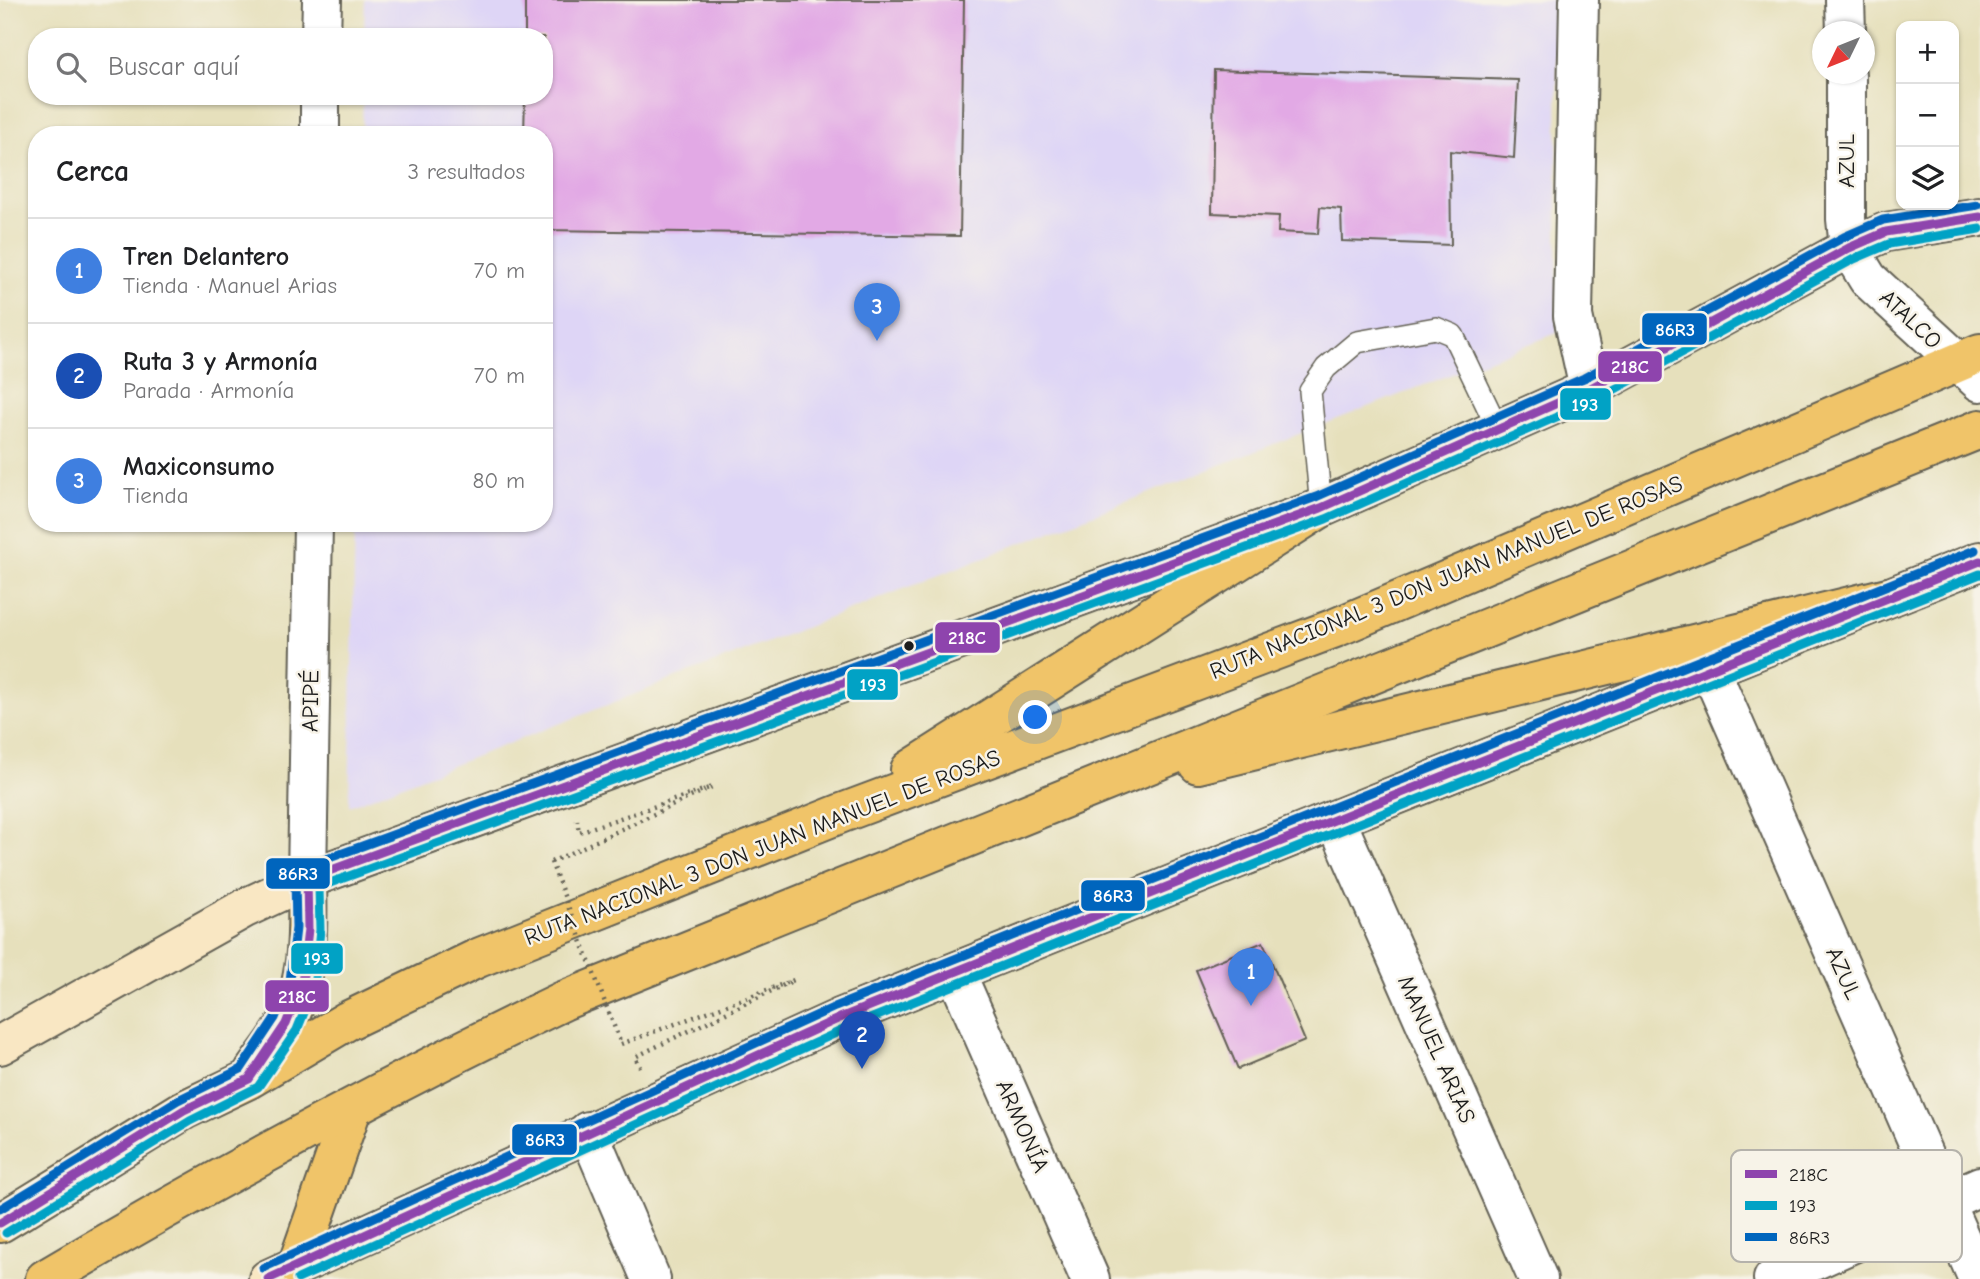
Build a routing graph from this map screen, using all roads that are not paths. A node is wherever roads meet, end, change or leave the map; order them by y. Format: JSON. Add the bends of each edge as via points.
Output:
{"nodes":[{"id":1,"x":322,"y":0,"type":"edge"},
{"id":2,"x":1579,"y":0,"type":"edge"},
{"id":3,"x":1846,"y":0,"type":"edge"},
{"id":4,"x":1846,"y":21,"type":"edge"},
{"id":5,"x":321,"y":28,"type":"edge"},
{"id":6,"x":1846,"y":84,"type":"edge"},
{"id":7,"x":320,"y":105,"type":"edge"},
{"id":8,"x":320,"y":126,"type":"edge"},
{"id":9,"x":1980,"y":217,"type":"edge"},
{"id":10,"x":1849,"y":248,"type":"junction"},
{"id":11,"x":1972,"y":366,"type":"edge"},
{"id":12,"x":1589,"y":389,"type":"junction"},
{"id":13,"x":1980,"y":429,"type":"edge"},
{"id":14,"x":1499,"y":431,"type":"junction"},
{"id":15,"x":1321,"y":508,"type":"junction"},
{"id":16,"x":313,"y":532,"type":"edge"},
{"id":17,"x":1980,"y":561,"type":"edge"},
{"id":18,"x":1888,"y":597,"type":"junction"},
{"id":19,"x":1709,"y":667,"type":"junction"},
{"id":20,"x":1067,"y":795,"type":"junction"},
{"id":21,"x":842,"y":813,"type":"junction"},
{"id":22,"x":1336,"y":820,"type":"junction"},
{"id":23,"x":307,"y":879,"type":"junction"},
{"id":24,"x":956,"y":974,"type":"junction"},
{"id":25,"x":0,"y":1045,"type":"edge"},
{"id":26,"x":249,"y":1079,"type":"junction"},
{"id":27,"x":352,"y":1109,"type":"junction"},
{"id":28,"x":588,"y":1131,"type":"junction"},
{"id":29,"x":1921,"y":1150,"type":"edge"},
{"id":30,"x":1980,"y":1186,"type":"edge"},
{"id":31,"x":1962,"y":1194,"type":"edge"},
{"id":32,"x":0,"y":1223,"type":"edge"},
{"id":33,"x":1962,"y":1243,"type":"edge"},
{"id":34,"x":1811,"y":1262,"type":"edge"},
{"id":35,"x":287,"y":1275,"type":"edge"},
{"id":36,"x":45,"y":1279,"type":"edge"},
{"id":37,"x":651,"y":1279,"type":"edge"},
{"id":38,"x":1090,"y":1279,"type":"edge"},
{"id":39,"x":1538,"y":1279,"type":"edge"},
{"id":40,"x":1773,"y":1279,"type":"edge"},
{"id":41,"x":1978,"y":1279,"type":"edge"}],
"edges":[{"from":1,"to":5,"type":"street"},
{"from":2,"to":12,"type":"street","via":[[1573,316]]},
{"from":3,"to":4,"type":"street"},
{"from":6,"to":10,"type":"street","name":"AZUL"},
{"from":7,"to":8,"type":"street"},
{"from":9,"to":10,"type":"street","via":[[1886,232]]},
{"from":10,"to":11,"type":"street","name":"ATALCO","via":[[1868,279]]},
{"from":10,"to":12,"type":"street"},
{"from":11,"to":21,"type":"highway","name":"RUTA NACIONAL 3 DON JUAN MANUEL DE ROSAS","via":[[1335,628]]},
{"from":12,"to":14,"type":"street"},
{"from":13,"to":20,"type":"highway"},
{"from":14,"to":15,"type":"street"},
{"from":14,"to":15,"type":"lane","via":[[1453,335],[1436,328],[1357,342],[1326,368],[1310,391]]},
{"from":15,"to":21,"type":"highway"},
{"from":15,"to":23,"type":"street"},
{"from":16,"to":23,"type":"street","name":"APIPÉ"},
{"from":17,"to":18,"type":"street"},
{"from":18,"to":19,"type":"street"},
{"from":18,"to":20,"type":"highway"},
{"from":19,"to":22,"type":"street"},
{"from":19,"to":29,"type":"street","name":"AZUL"},
{"from":20,"to":27,"type":"highway","via":[[563,1001],[453,1053]]},
{"from":21,"to":26,"type":"highway","name":"RUTA NACIONAL 3 DON JUAN MANUEL DE ROSAS","via":[[478,958],[347,1021]]},
{"from":22,"to":24,"type":"street"},
{"from":22,"to":39,"type":"street","name":"MANUEL ARIAS"},
{"from":23,"to":25,"type":"street","via":[[245,908]]},
{"from":23,"to":26,"type":"highway","via":[[302,984],[286,1024]]},
{"from":24,"to":28,"type":"street","via":[[840,1018]]},
{"from":24,"to":38,"type":"street","name":"ARMONÍA"},
{"from":26,"to":32,"type":"highway","name":"RUTA NACIONAL 3 DON JUAN MANUEL DE ROSAS","via":[[184,1110]]},
{"from":27,"to":35,"type":"highway"},
{"from":27,"to":36,"type":"highway","via":[[203,1186]]},
{"from":28,"to":35,"type":"street"},
{"from":28,"to":37,"type":"street"},
{"from":30,"to":31,"type":"street"},
{"from":33,"to":41,"type":"street","name":"AZUL"},
{"from":34,"to":40,"type":"street"}]}
